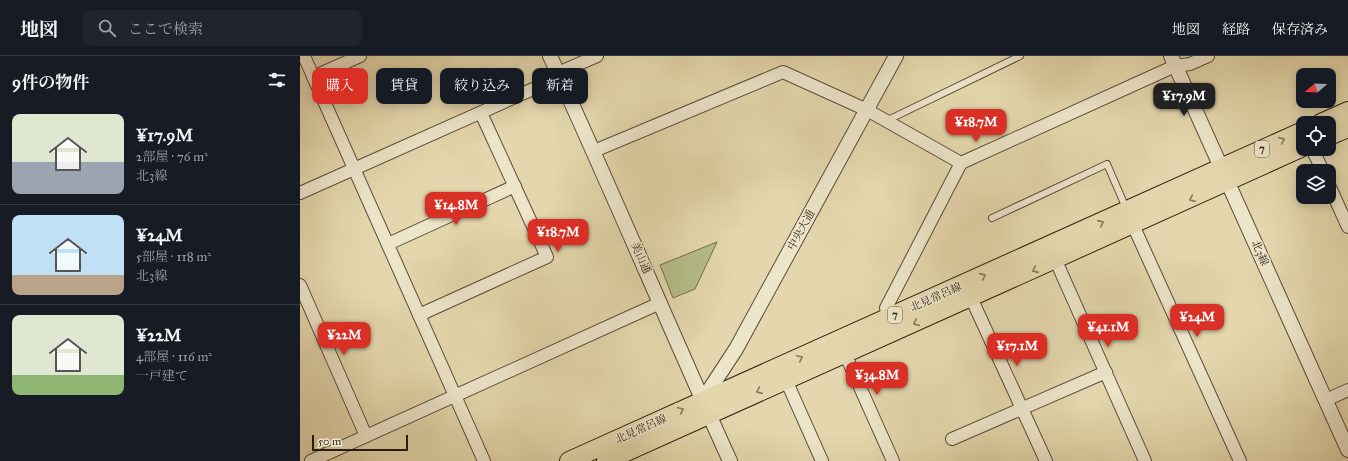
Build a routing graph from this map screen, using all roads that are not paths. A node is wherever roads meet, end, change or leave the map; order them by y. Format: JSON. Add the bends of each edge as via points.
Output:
{"nodes":[{"id":1,"x":304,"y":56,"type":"edge"},
{"id":2,"x":360,"y":56,"type":"edge"},
{"id":3,"x":550,"y":56,"type":"edge"},
{"id":4,"x":597,"y":56,"type":"edge"},
{"id":5,"x":896,"y":56,"type":"edge"},
{"id":6,"x":1020,"y":56,"type":"edge"},
{"id":7,"x":1208,"y":56,"type":"edge"},
{"id":8,"x":1173,"y":61,"type":"edge"},
{"id":9,"x":333,"y":68,"type":"edge"},
{"id":10,"x":556,"y":68,"type":"edge"},
{"id":11,"x":573,"y":68,"type":"edge"},
{"id":12,"x":312,"y":75,"type":"edge"},
{"id":13,"x":532,"y":88,"type":"edge"},
{"id":14,"x":325,"y":104,"type":"edge"},
{"id":15,"x":572,"y":104,"type":"edge"},
{"id":16,"x":867,"y":110,"type":"junction"},
{"id":17,"x":1348,"y":111,"type":"edge"},
{"id":18,"x":481,"y":113,"type":"junction"},
{"id":19,"x":1336,"y":116,"type":"edge"},
{"id":20,"x":886,"y":121,"type":"junction"},
{"id":21,"x":1348,"y":128,"type":"edge"},
{"id":22,"x":1336,"y":133,"type":"edge"},
{"id":23,"x":1296,"y":135,"type":"edge"},
{"id":24,"x":1296,"y":149,"type":"edge"},
{"id":25,"x":594,"y":151,"type":"junction"},
{"id":26,"x":961,"y":163,"type":"junction"},
{"id":27,"x":354,"y":168,"type":"junction"},
{"id":28,"x":1224,"y":175,"type":"junction"},
{"id":29,"x":515,"y":186,"type":"junction"},
{"id":30,"x":300,"y":193,"type":"edge"},
{"id":31,"x":1336,"y":200,"type":"edge"},
{"id":32,"x":992,"y":218,"type":"dead end"},
{"id":33,"x":1130,"y":218,"type":"junction"},
{"id":34,"x":1348,"y":226,"type":"edge"},
{"id":35,"x":388,"y":244,"type":"junction"},
{"id":36,"x":1052,"y":253,"type":"junction"},
{"id":37,"x":300,"y":285,"type":"edge"},
{"id":38,"x":968,"y":291,"type":"junction"},
{"id":39,"x":660,"y":303,"type":"junction"},
{"id":40,"x":419,"y":315,"type":"junction"},
{"id":41,"x":889,"y":318,"type":"junction"},
{"id":42,"x":842,"y":347,"type":"junction"},
{"id":43,"x":1106,"y":372,"type":"junction"},
{"id":44,"x":786,"y":380,"type":"junction"},
{"id":45,"x":1348,"y":390,"type":"edge"},
{"id":46,"x":455,"y":396,"type":"junction"},
{"id":47,"x":1326,"y":400,"type":"junction"},
{"id":48,"x":705,"y":408,"type":"junction"},
{"id":49,"x":1022,"y":409,"type":"junction"},
{"id":50,"x":366,"y":436,"type":"junction"},
{"id":51,"x":952,"y":439,"type":"dead end"},
{"id":52,"x":1348,"y":450,"type":"edge"},
{"id":53,"x":572,"y":460,"type":"edge"},
{"id":54,"x":311,"y":461,"type":"edge"},
{"id":55,"x":484,"y":461,"type":"edge"},
{"id":56,"x":606,"y":461,"type":"edge"},
{"id":57,"x":730,"y":461,"type":"edge"},
{"id":58,"x":822,"y":461,"type":"edge"},
{"id":59,"x":893,"y":461,"type":"edge"},
{"id":60,"x":1046,"y":461,"type":"edge"},
{"id":61,"x":1145,"y":461,"type":"edge"},
{"id":62,"x":1240,"y":461,"type":"edge"}],
"edges":[{"from":1,"to":12,"type":"street"},
{"from":2,"to":9,"type":"street"},
{"from":3,"to":10,"type":"street","name":"美山通"},
{"from":4,"to":11,"type":"street"},
{"from":5,"to":16,"type":"street","name":"中央大通"},
{"from":6,"to":20,"type":"lane"},
{"from":7,"to":8,"type":"street","via":[[1190,64]]},
{"from":8,"to":26,"type":"street"},
{"from":8,"to":28,"type":"street","name":"北3線"},
{"from":13,"to":18,"type":"street"},
{"from":14,"to":27,"type":"street"},
{"from":15,"to":25,"type":"street","name":"美山通"},
{"from":16,"to":20,"type":"street"},
{"from":16,"to":25,"type":"street","via":[[783,72]]},
{"from":16,"to":48,"type":"street","name":"中央大通"},
{"from":17,"to":19,"type":"main road"},
{"from":18,"to":27,"type":"street"},
{"from":18,"to":29,"type":"street"},
{"from":20,"to":26,"type":"street"},
{"from":21,"to":22,"type":"main road"},
{"from":28,"to":23,"type":"main road","name":"北見常呂線","number":"7","one_way":true},
{"from":24,"to":28,"type":"main road","name":"北見常呂線","number":"7"},
{"from":25,"to":39,"type":"street","name":"美山通"},
{"from":26,"to":41,"type":"street","via":[[886,308]]},
{"from":27,"to":30,"type":"street"},
{"from":27,"to":35,"type":"street"},
{"from":28,"to":33,"type":"main road","name":"北見常呂線","number":"7"},
{"from":28,"to":47,"type":"street","name":"北3線"},
{"from":29,"to":35,"type":"street"},
{"from":29,"to":40,"type":"street","via":[[547,257]]},
{"from":31,"to":34,"type":"street"},
{"from":32,"to":33,"type":"lane","via":[[1107,164]]},
{"from":33,"to":36,"type":"main road","name":"北見常呂線","number":"7"},
{"from":33,"to":62,"type":"street"},
{"from":35,"to":40,"type":"street"},
{"from":36,"to":38,"type":"main road","name":"北見常呂線","number":"7"},
{"from":36,"to":43,"type":"street"},
{"from":37,"to":50,"type":"street"},
{"from":38,"to":41,"type":"main road","name":"北見常呂線","number":"7"},
{"from":38,"to":42,"type":"main road","name":"北見常呂線","number":"7","one_way":true},
{"from":38,"to":49,"type":"street"},
{"from":39,"to":46,"type":"street"},
{"from":39,"to":48,"type":"street","name":"美山通"},
{"from":40,"to":46,"type":"street"},
{"from":41,"to":42,"type":"main road","name":"北見常呂線","number":"7"},
{"from":42,"to":44,"type":"main road","name":"北見常呂線","number":"7"},
{"from":48,"to":42,"type":"main road","name":"北見常呂線","number":"7","one_way":true},
{"from":42,"to":59,"type":"street"},
{"from":43,"to":49,"type":"street"},
{"from":43,"to":61,"type":"street"},
{"from":44,"to":48,"type":"main road","name":"北見常呂線","number":"7","one_way":true},
{"from":44,"to":58,"type":"street"},
{"from":45,"to":47,"type":"street"},
{"from":46,"to":50,"type":"street"},
{"from":46,"to":55,"type":"street"},
{"from":47,"to":52,"type":"street","name":"北3線"},
{"from":53,"to":48,"type":"main road","name":"北見常呂線","number":"7","one_way":true},
{"from":48,"to":56,"type":"main road","name":"北見常呂線","number":"7"},
{"from":48,"to":57,"type":"street","name":"美山通"},
{"from":49,"to":51,"type":"street"},
{"from":49,"to":60,"type":"street"},
{"from":50,"to":54,"type":"street"}]}
